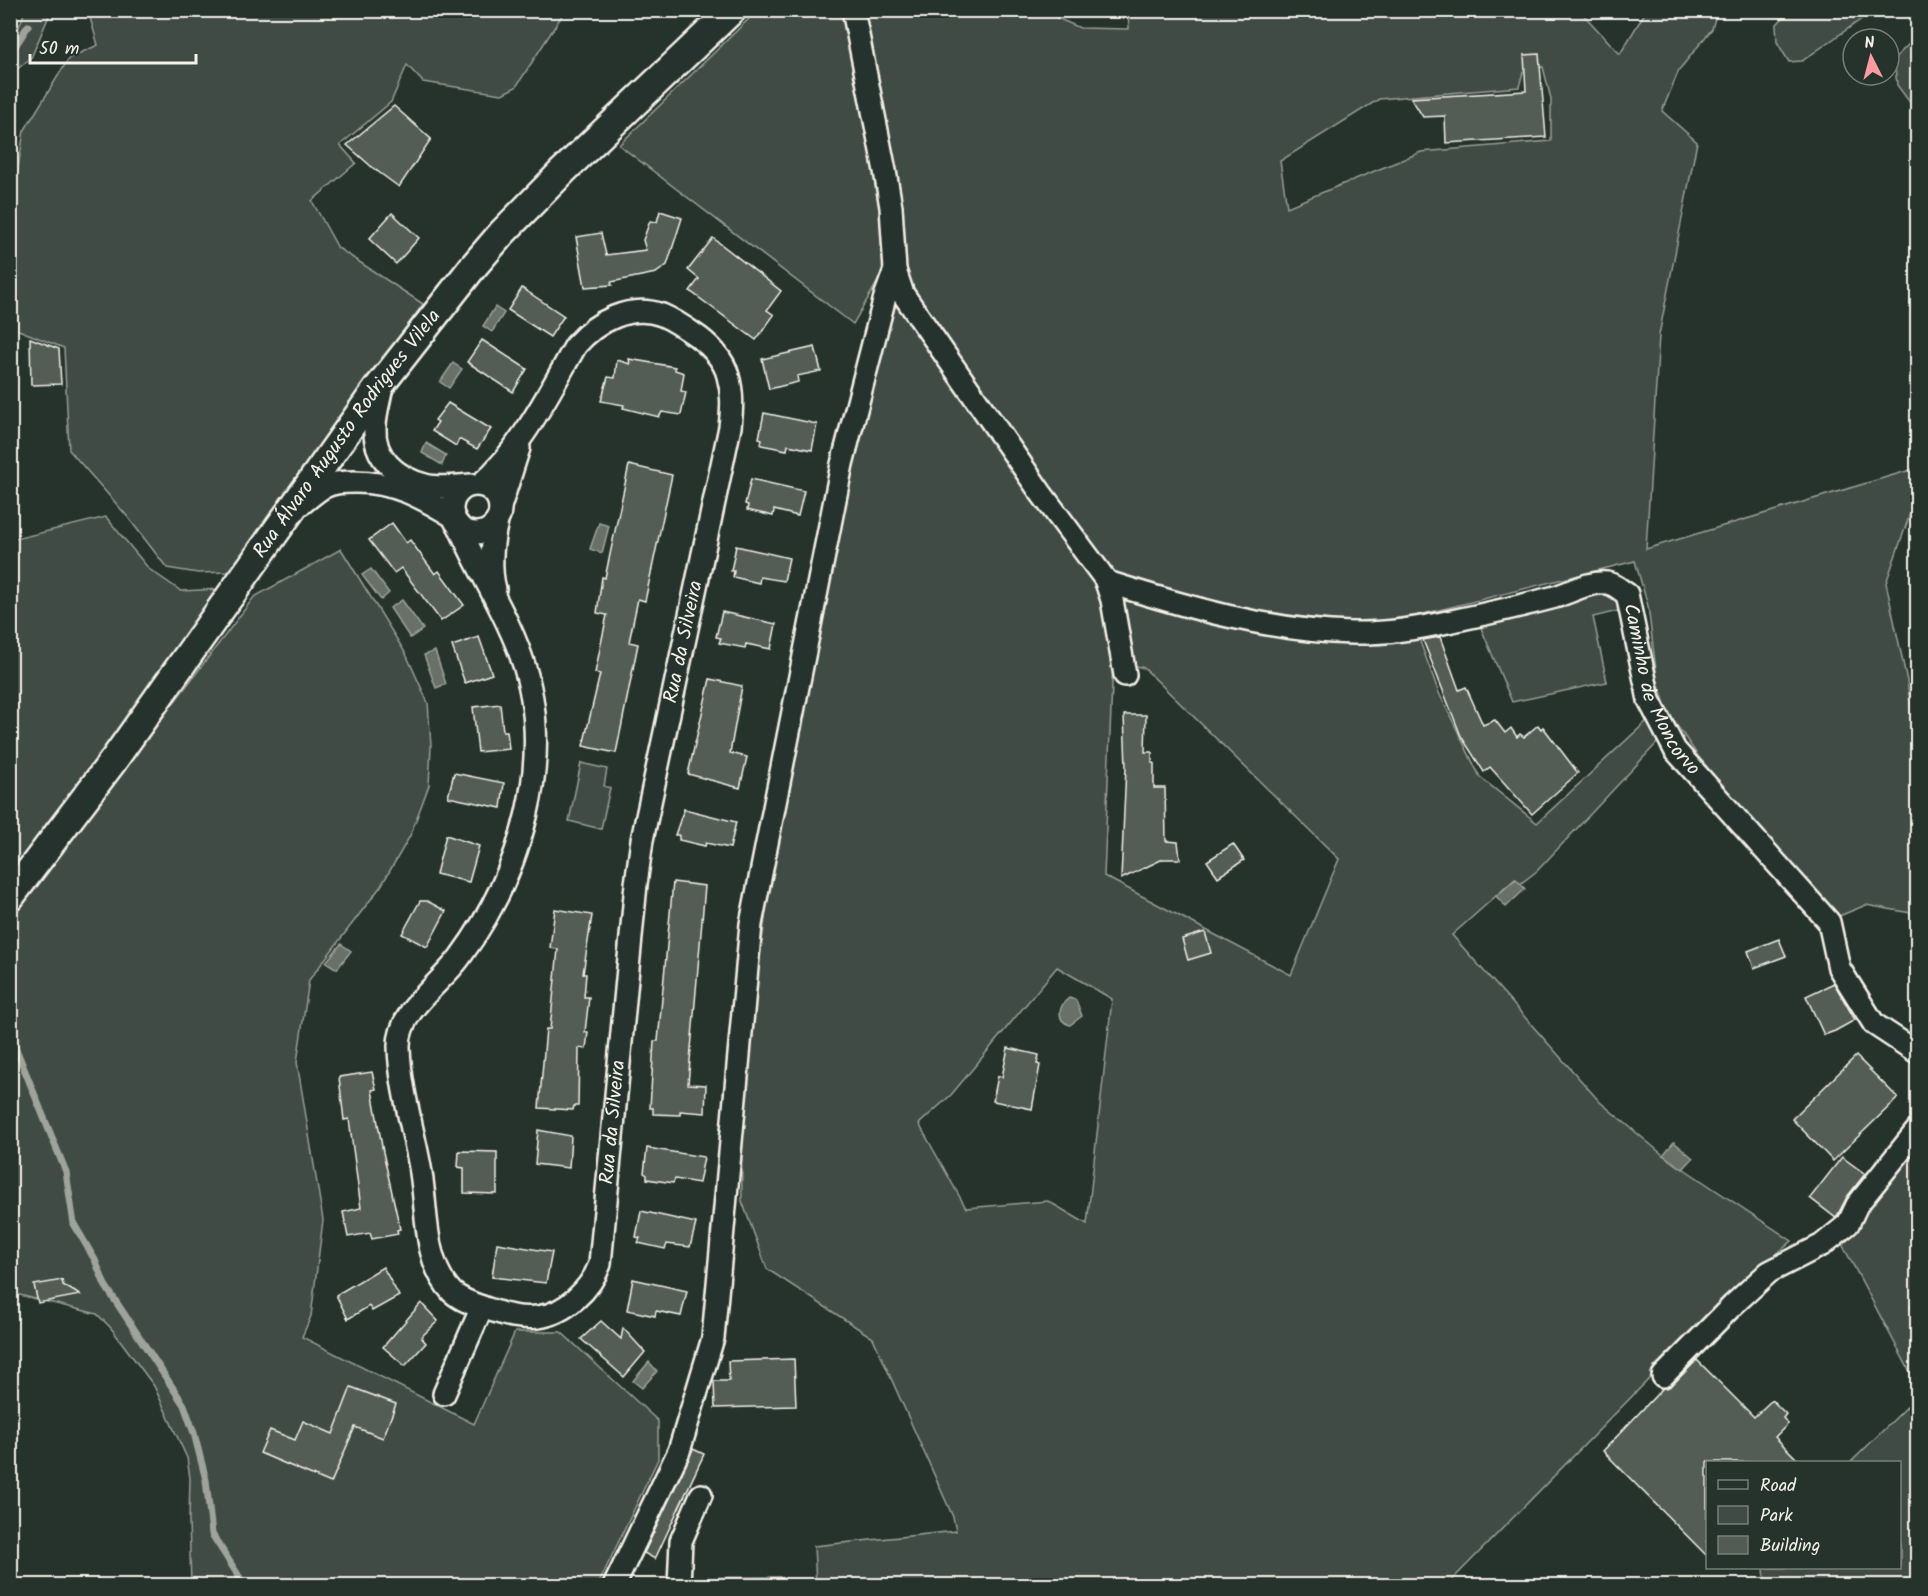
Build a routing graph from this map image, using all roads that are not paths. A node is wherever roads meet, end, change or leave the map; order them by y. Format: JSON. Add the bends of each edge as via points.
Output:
{"nodes":[{"id":1,"x":732,"y":10,"type":"edge"},
{"id":2,"x":853,"y":10,"type":"edge"},
{"id":3,"x":895,"y":270,"type":"junction"},
{"id":4,"x":382,"y":383,"type":"junction"},
{"id":5,"x":523,"y":436,"type":"junction"},
{"id":6,"x":336,"y":448,"type":"junction"},
{"id":7,"x":378,"y":449,"type":"junction"},
{"id":8,"x":369,"y":482,"type":"junction"},
{"id":9,"x":476,"y":485,"type":"junction"},
{"id":10,"x":289,"y":513,"type":"junction"},
{"id":11,"x":499,"y":514,"type":"junction"},
{"id":12,"x":456,"y":520,"type":"junction"},
{"id":13,"x":1107,"y":582,"type":"junction"},
{"id":14,"x":499,"y":606,"type":"junction"},
{"id":15,"x":1125,"y":675,"type":"dead end"},
{"id":16,"x":10,"y":897,"type":"edge"},
{"id":17,"x":1917,"y":1053,"type":"edge"},
{"id":18,"x":1917,"y":1129,"type":"edge"},
{"id":19,"x":482,"y":1307,"type":"junction"},
{"id":20,"x":1663,"y":1376,"type":"dead end"},
{"id":21,"x":444,"y":1394,"type":"dead end"},
{"id":22,"x":701,"y":1495,"type":"dead end"},
{"id":23,"x":614,"y":1586,"type":"edge"},
{"id":24,"x":680,"y":1586,"type":"edge"}],
"edges":[{"from":1,"to":4,"type":"main road","name":"Rua Álvaro Augusto Rodrigues Vilela","via":[[502,233]]},
{"from":2,"to":3,"type":"street","via":[[891,207]]},
{"from":3,"to":13,"type":"street","via":[[903,294],[946,359]]},
{"from":3,"to":23,"type":"street","via":[[842,464],[752,924],[713,1338],[679,1451]]},
{"from":4,"to":6,"type":"main road","name":"Rua Álvaro Augusto Rodrigues Vilela"},
{"from":4,"to":7,"type":"street","via":[[375,428]]},
{"from":5,"to":9,"type":"street","name":"Rua da Silveira","via":[[502,463]]},
{"from":5,"to":11,"type":"street","name":"Rua da Silveira"},
{"from":5,"to":19,"type":"street","name":"Rua da Silveira","via":[[576,345],[601,322],[617,315],[646,312],[675,321],[704,340],[728,374],[730,427],[642,840],[600,1264],[585,1290],[551,1314],[513,1318]]},
{"from":6,"to":7,"type":"street","via":[[363,441]]},
{"from":6,"to":8,"type":"street","via":[[340,473],[347,479]]},
{"from":6,"to":10,"type":"main road","name":"Rua Álvaro Augusto Rodrigues Vilela"},
{"from":7,"to":9,"type":"street","via":[[385,463],[400,476],[442,487]]},
{"from":8,"to":10,"type":"street","via":[[339,482],[322,488]]},
{"from":8,"to":12,"type":"street","via":[[420,496]]},
{"from":9,"to":11,"type":"street","via":[[494,493]]},
{"from":9,"to":12,"type":"street","name":"Rua da Silveira","via":[[458,494],[453,508]]},
{"from":10,"to":16,"type":"main road","name":"Rua Álvaro Augusto Rodrigues Vilela","via":[[113,761]]},
{"from":11,"to":12,"type":"street","via":[[492,527],[478,533],[464,529]]},
{"from":11,"to":14,"type":"street","name":"Rua da Silveira","via":[[492,546]]},
{"from":12,"to":14,"type":"street","name":"Rua da Silveira"},
{"from":13,"to":15,"type":"street"},
{"from":13,"to":17,"type":"street","name":"Caminho de Moncorvo","via":[[1245,619],[1314,631],[1354,633],[1450,622],[1594,583],[1614,585],[1627,594],[1649,700],[1676,750],[1829,922],[1839,968],[1874,1024]]},
{"from":14,"to":19,"type":"street","name":"Rua da Silveira","via":[[530,686],[535,766],[523,828],[508,872],[475,936],[459,960],[409,1015],[399,1044],[423,1183],[429,1250],[453,1292]]},
{"from":18,"to":20,"type":"street","via":[[1857,1205],[1848,1224],[1822,1245],[1769,1272]]},
{"from":19,"to":21,"type":"street"},
{"from":22,"to":24,"type":"street","via":[[681,1541]]}]}
